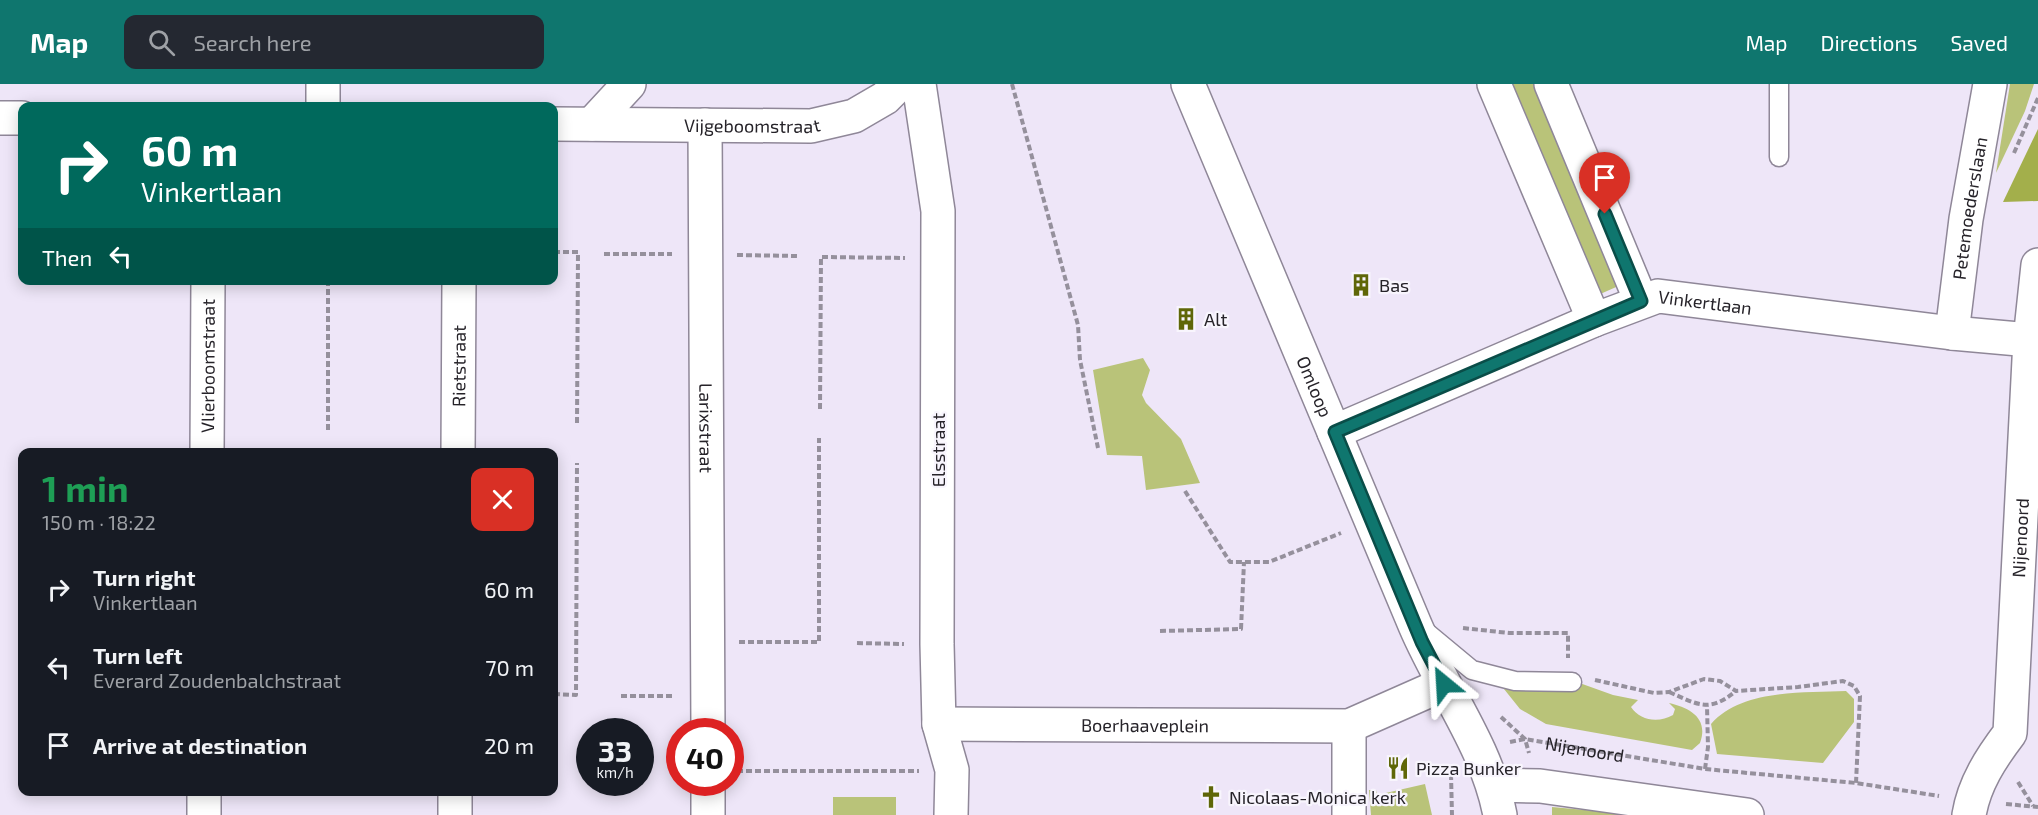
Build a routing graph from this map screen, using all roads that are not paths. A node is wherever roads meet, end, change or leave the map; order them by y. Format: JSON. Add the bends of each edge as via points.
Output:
{"nodes":[{"id":1,"x":323,"y":84,"type":"edge"},
{"id":2,"x":629,"y":84,"type":"edge"},
{"id":3,"x":899,"y":84,"type":"edge"},
{"id":4,"x":919,"y":84,"type":"edge"},
{"id":5,"x":1188,"y":84,"type":"edge"},
{"id":6,"x":1494,"y":84,"type":"edge"},
{"id":7,"x":1551,"y":84,"type":"edge"},
{"id":8,"x":1779,"y":84,"type":"edge"},
{"id":9,"x":1990,"y":84,"type":"edge"},
{"id":10,"x":323,"y":102,"type":"edge"},
{"id":11,"x":0,"y":118,"type":"edge"},
{"id":12,"x":18,"y":118,"type":"edge"},
{"id":13,"x":558,"y":124,"type":"edge"},
{"id":14,"x":592,"y":124,"type":"junction"},
{"id":15,"x":705,"y":125,"type":"junction"},
{"id":16,"x":1779,"y":157,"type":"dead end"},
{"id":17,"x":2038,"y":265,"type":"edge"},
{"id":18,"x":208,"y":285,"type":"edge"},
{"id":19,"x":459,"y":285,"type":"edge"},
{"id":20,"x":1641,"y":301,"type":"junction"},
{"id":21,"x":1594,"y":320,"type":"junction"},
{"id":22,"x":1952,"y":333,"type":"junction"},
{"id":23,"x":2030,"y":340,"type":"junction"},
{"id":24,"x":1335,"y":432,"type":"junction"},
{"id":25,"x":207,"y":448,"type":"edge"},
{"id":26,"x":458,"y":448,"type":"edge"},
{"id":27,"x":1414,"y":622,"type":"junction"},
{"id":28,"x":1572,"y":682,"type":"dead end"},
{"id":29,"x":1444,"y":684,"type":"junction"},
{"id":30,"x":708,"y":718,"type":"edge"},
{"id":31,"x":939,"y":724,"type":"junction"},
{"id":32,"x":1349,"y":726,"type":"junction"},
{"id":33,"x":204,"y":796,"type":"edge"},
{"id":34,"x":455,"y":796,"type":"edge"},
{"id":35,"x":708,"y":796,"type":"edge"},
{"id":36,"x":1498,"y":800,"type":"edge"},
{"id":37,"x":1970,"y":808,"type":"edge"},
{"id":38,"x":204,"y":815,"type":"edge"},
{"id":39,"x":455,"y":815,"type":"edge"},
{"id":40,"x":708,"y":815,"type":"edge"},
{"id":41,"x":951,"y":815,"type":"edge"},
{"id":42,"x":1350,"y":815,"type":"edge"},
{"id":43,"x":1747,"y":815,"type":"edge"}],
"edges":[{"from":1,"to":10,"type":"street"},
{"from":2,"to":14,"type":"street"},
{"from":3,"to":15,"type":"street","name":"Vijgeboomstraat","via":[[885,98],[854,116],[811,126]]},
{"from":4,"to":31,"type":"street","name":"Elsstraat","via":[[938,211]]},
{"from":5,"to":24,"type":"street","name":"Omloop"},
{"from":6,"to":21,"type":"street"},
{"from":7,"to":20,"type":"street"},
{"from":8,"to":16,"type":"lane"},
{"from":9,"to":22,"type":"street","name":"Petemoederslaan","via":[[1966,219]]},
{"from":11,"to":12,"type":"street"},
{"from":13,"to":14,"type":"street","name":"Vijgeboomstraat"},
{"from":14,"to":15,"type":"street","name":"Vijgeboomstraat"},
{"from":15,"to":30,"type":"street","name":"Larixstraat"},
{"from":17,"to":23,"type":"street","name":"Nijenoord"},
{"from":18,"to":25,"type":"street","name":"Vlierboomstraat"},
{"from":19,"to":26,"type":"street","name":"Rietstraat"},
{"from":20,"to":21,"type":"street","name":"Vinkertlaan"},
{"from":20,"to":22,"type":"street","name":"Vinkertlaan","via":[[1658,296]]},
{"from":21,"to":24,"type":"street","name":"Vinkertlaan"},
{"from":22,"to":23,"type":"street","name":"Vinkertlaan"},
{"from":23,"to":37,"type":"street","name":"Nijenoord","via":[[2010,734],[1992,757]]},
{"from":24,"to":27,"type":"street","name":"Omloop"},
{"from":27,"to":28,"type":"lane","via":[[1472,670],[1515,681]]},
{"from":27,"to":29,"type":"street","name":"Omloop"},
{"from":29,"to":32,"type":"street","name":"Boerhaaveplein"},
{"from":29,"to":36,"type":"street","name":"Omloop","via":[[1465,754]]},
{"from":31,"to":32,"type":"street","name":"Boerhaaveplein"},
{"from":31,"to":41,"type":"street","name":"Elsstraat","via":[[952,770]]},
{"from":32,"to":42,"type":"street"},
{"from":33,"to":38,"type":"street"},
{"from":34,"to":39,"type":"street"},
{"from":35,"to":40,"type":"street"},
{"from":36,"to":43,"type":"street","via":[[1540,786]]}]}
